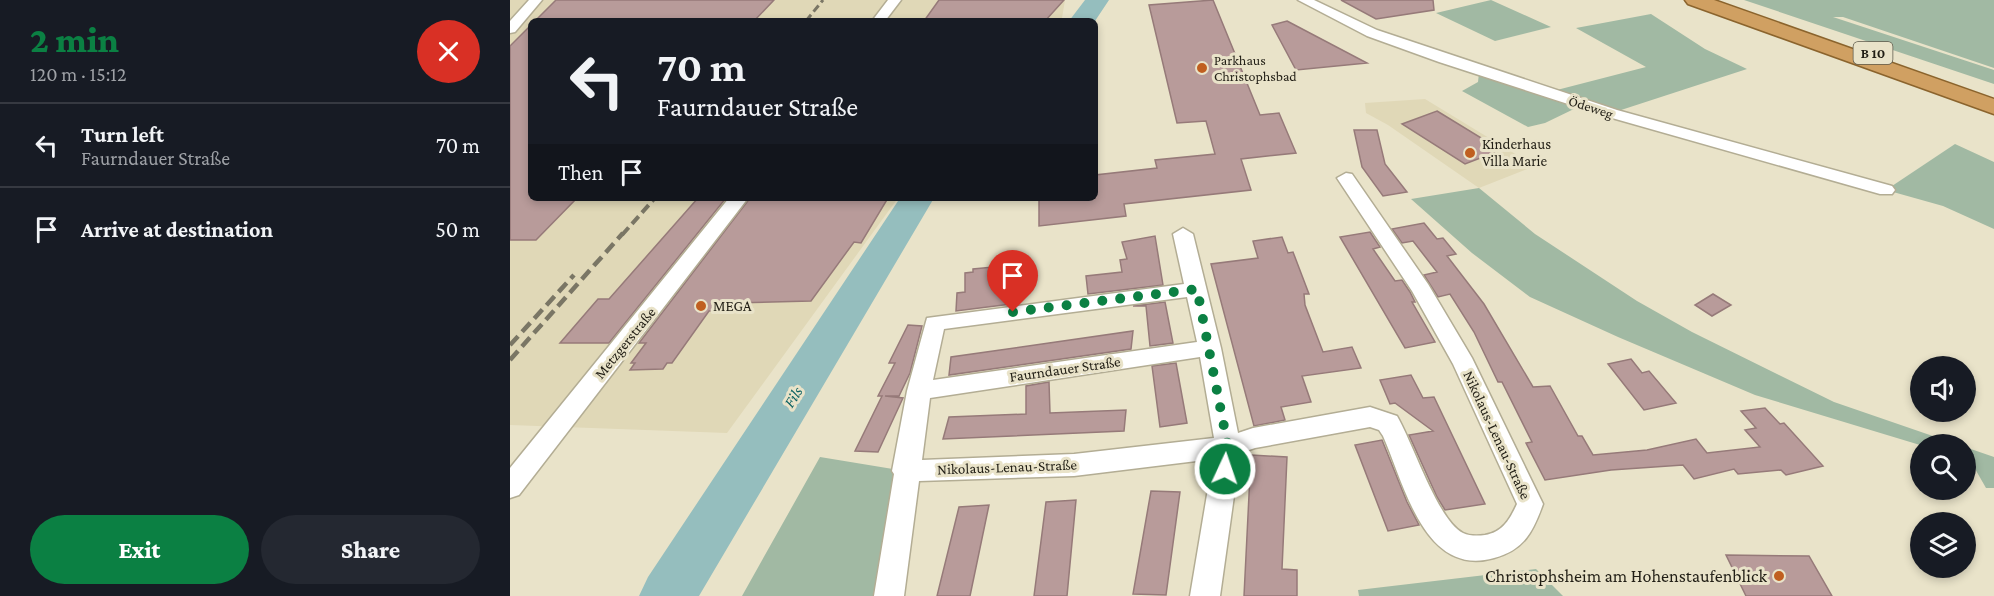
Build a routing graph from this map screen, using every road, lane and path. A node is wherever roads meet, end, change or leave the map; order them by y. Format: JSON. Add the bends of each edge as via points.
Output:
{"nodes":[{"id":1,"x":536,"y":0,"type":"edge"},
{"id":2,"x":894,"y":0,"type":"edge"},
{"id":3,"x":1304,"y":0,"type":"edge"},
{"id":4,"x":1695,"y":0,"type":"edge"},
{"id":5,"x":1724,"y":0,"type":"edge"},
{"id":6,"x":880,"y":18,"type":"edge"},
{"id":7,"x":510,"y":29,"type":"edge"},
{"id":8,"x":1994,"y":94,"type":"edge"},
{"id":9,"x":1994,"y":107,"type":"edge"},
{"id":10,"x":1346,"y":178,"type":"dead end"},
{"id":11,"x":1886,"y":190,"type":"dead end"},
{"id":12,"x":738,"y":201,"type":"edge"},
{"id":13,"x":1183,"y":234,"type":"dead end"},
{"id":14,"x":1197,"y":289,"type":"junction"},
{"id":15,"x":1210,"y":348,"type":"junction"},
{"id":16,"x":919,"y":391,"type":"junction"},
{"id":17,"x":1228,"y":447,"type":"junction"},
{"id":18,"x":905,"y":471,"type":"junction"},
{"id":19,"x":510,"y":487,"type":"edge"},
{"id":20,"x":889,"y":596,"type":"edge"},
{"id":21,"x":1205,"y":596,"type":"edge"}],
"edges":[{"from":1,"to":7,"type":"street"},
{"from":2,"to":6,"type":"street"},
{"from":3,"to":11,"type":"street","name":"Ödeweg","via":[[1372,33],[1611,114]]},
{"from":4,"to":9,"type":"highway","number":"B 10"},
{"from":5,"to":8,"type":"highway","number":"B 10"},
{"from":10,"to":17,"type":"street","name":"Nikolaus-Lenau-Straße","via":[[1421,288],[1464,364],[1530,504],[1515,535],[1496,548],[1459,546],[1440,531],[1388,423],[1370,417],[1253,438]]},
{"from":12,"to":19,"type":"street","name":"Metzgerstraße"},
{"from":13,"to":14,"type":"street"},
{"from":14,"to":15,"type":"street"},
{"from":14,"to":16,"type":"street","via":[[935,323]]},
{"from":15,"to":16,"type":"street","name":"Faurndauer Straße"},
{"from":15,"to":17,"type":"street"},
{"from":16,"to":18,"type":"street"},
{"from":17,"to":18,"type":"street","name":"Nikolaus-Lenau-Straße","via":[[1074,465]]},
{"from":17,"to":21,"type":"street"},
{"from":18,"to":20,"type":"street"}]}
